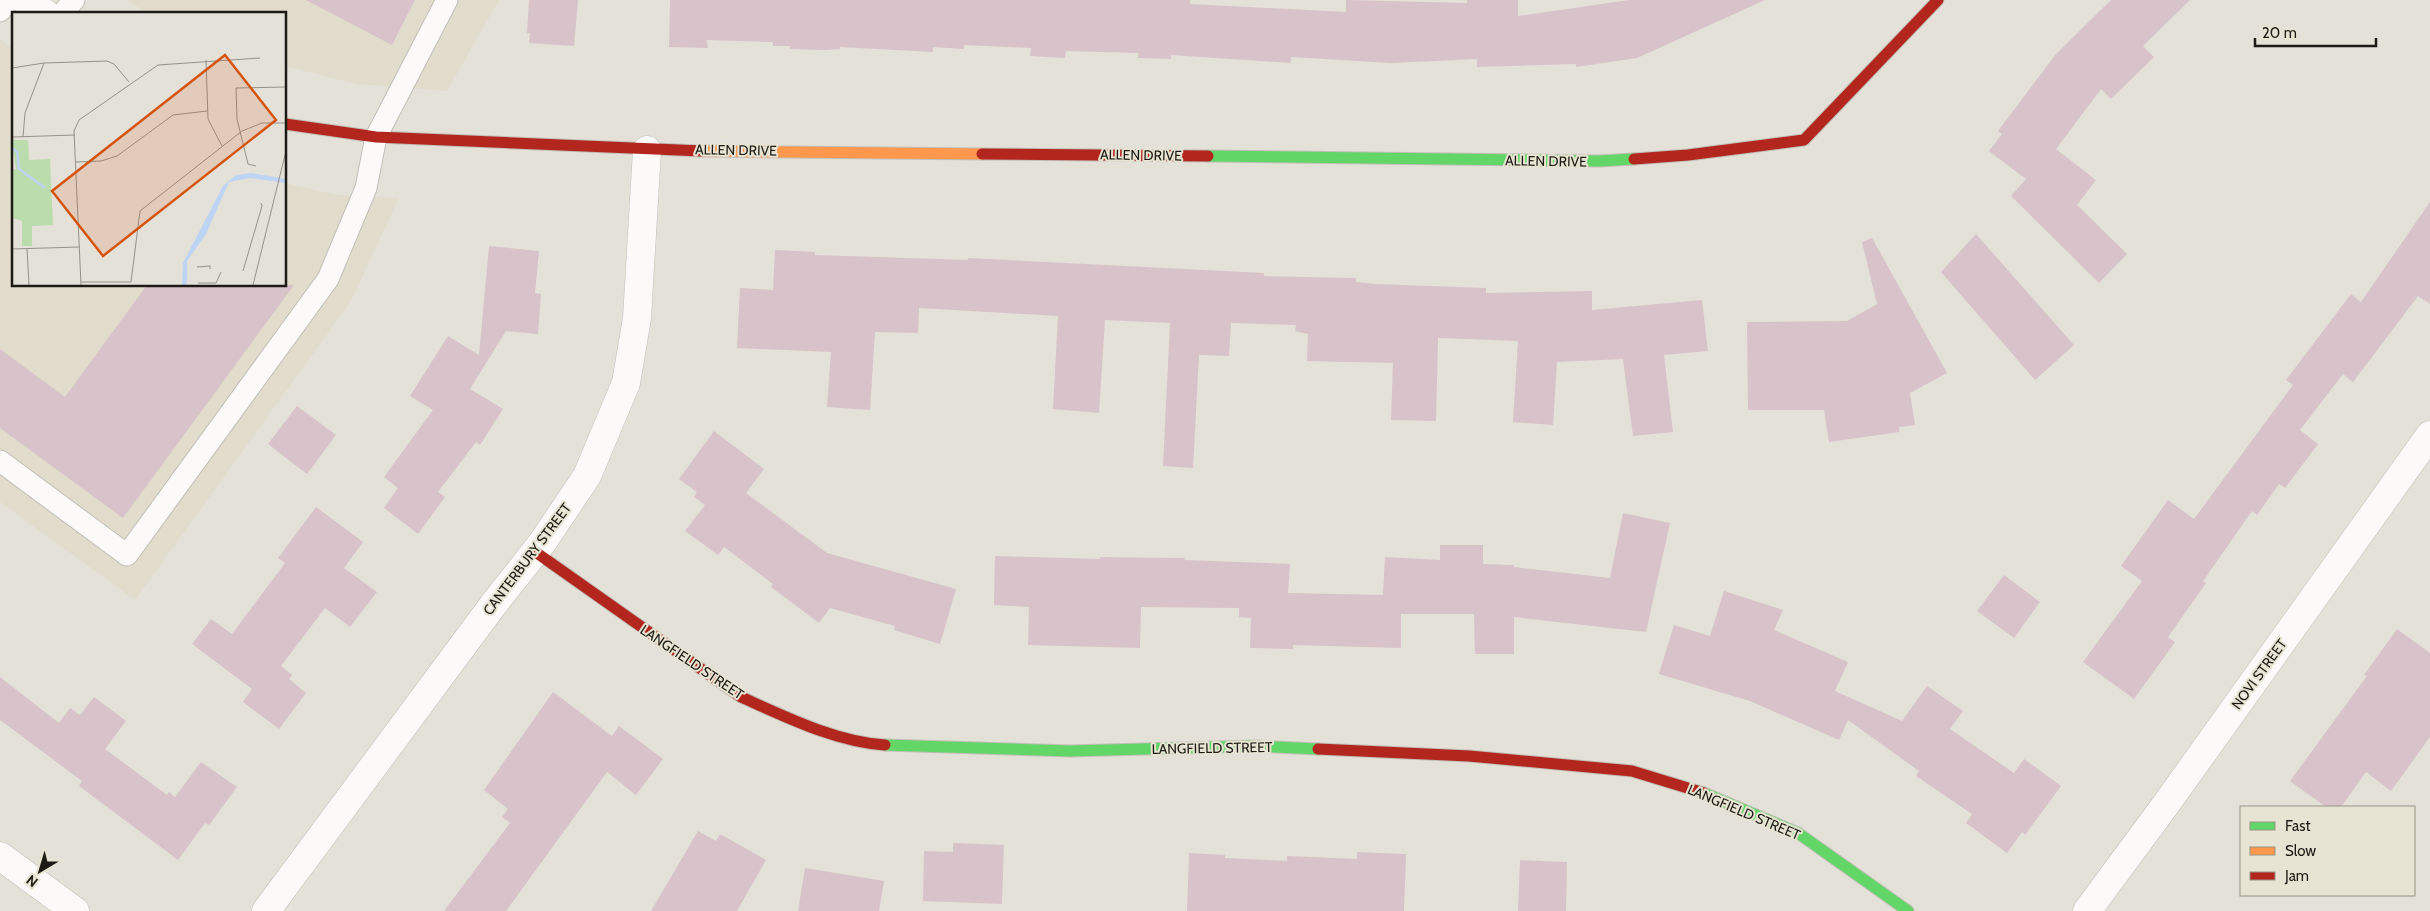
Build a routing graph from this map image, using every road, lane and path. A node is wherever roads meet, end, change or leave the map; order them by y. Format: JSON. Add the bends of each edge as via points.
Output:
{"nodes":[{"id":1,"x":9,"y":0,"type":"edge"},
{"id":2,"x":25,"y":0,"type":"edge"},
{"id":3,"x":74,"y":0,"type":"edge"},
{"id":4,"x":447,"y":0,"type":"edge"},
{"id":5,"x":1938,"y":0,"type":"edge"},
{"id":6,"x":0,"y":11,"type":"edge"},
{"id":7,"x":43,"y":12,"type":"edge"},
{"id":8,"x":64,"y":12,"type":"edge"},
{"id":9,"x":286,"y":124,"type":"edge"},
{"id":10,"x":376,"y":137,"type":"junction"},
{"id":11,"x":647,"y":150,"type":"junction"},
{"id":12,"x":2430,"y":435,"type":"edge"},
{"id":13,"x":0,"y":461,"type":"edge"},
{"id":14,"x":534,"y":551,"type":"junction"},
{"id":15,"x":0,"y":856,"type":"edge"},
{"id":16,"x":75,"y":911,"type":"edge"},
{"id":17,"x":266,"y":911,"type":"edge"},
{"id":18,"x":1908,"y":911,"type":"edge"},
{"id":19,"x":2087,"y":911,"type":"edge"}],
"edges":[{"from":1,"to":6,"type":"lane"},
{"from":2,"to":7,"type":"street"},
{"from":3,"to":8,"type":"lane"},
{"from":4,"to":10,"type":"lane"},
{"from":5,"to":11,"type":"street","name":"ALLEN DRIVE","via":[[1804,140],[1688,155],[1599,162]]},
{"from":9,"to":10,"type":"street","name":"ALLEN DRIVE"},
{"from":10,"to":11,"type":"street","name":"ALLEN DRIVE"},
{"from":10,"to":13,"type":"lane","via":[[366,188],[328,280],[127,555]]},
{"from":11,"to":14,"type":"street","name":"CANTERBURY STREET","via":[[637,318],[626,383],[587,476]]},
{"from":12,"to":19,"type":"street","name":"NOVI STREET"},
{"from":14,"to":17,"type":"street","name":"CANTERBURY STREET"},
{"from":14,"to":18,"type":"street","name":"LANGFIELD STREET","via":[[741,697],[860,743],[1070,750],[1254,746],[1469,756],[1632,772],[1704,793],[1798,833]]},
{"from":15,"to":16,"type":"street"}]}
